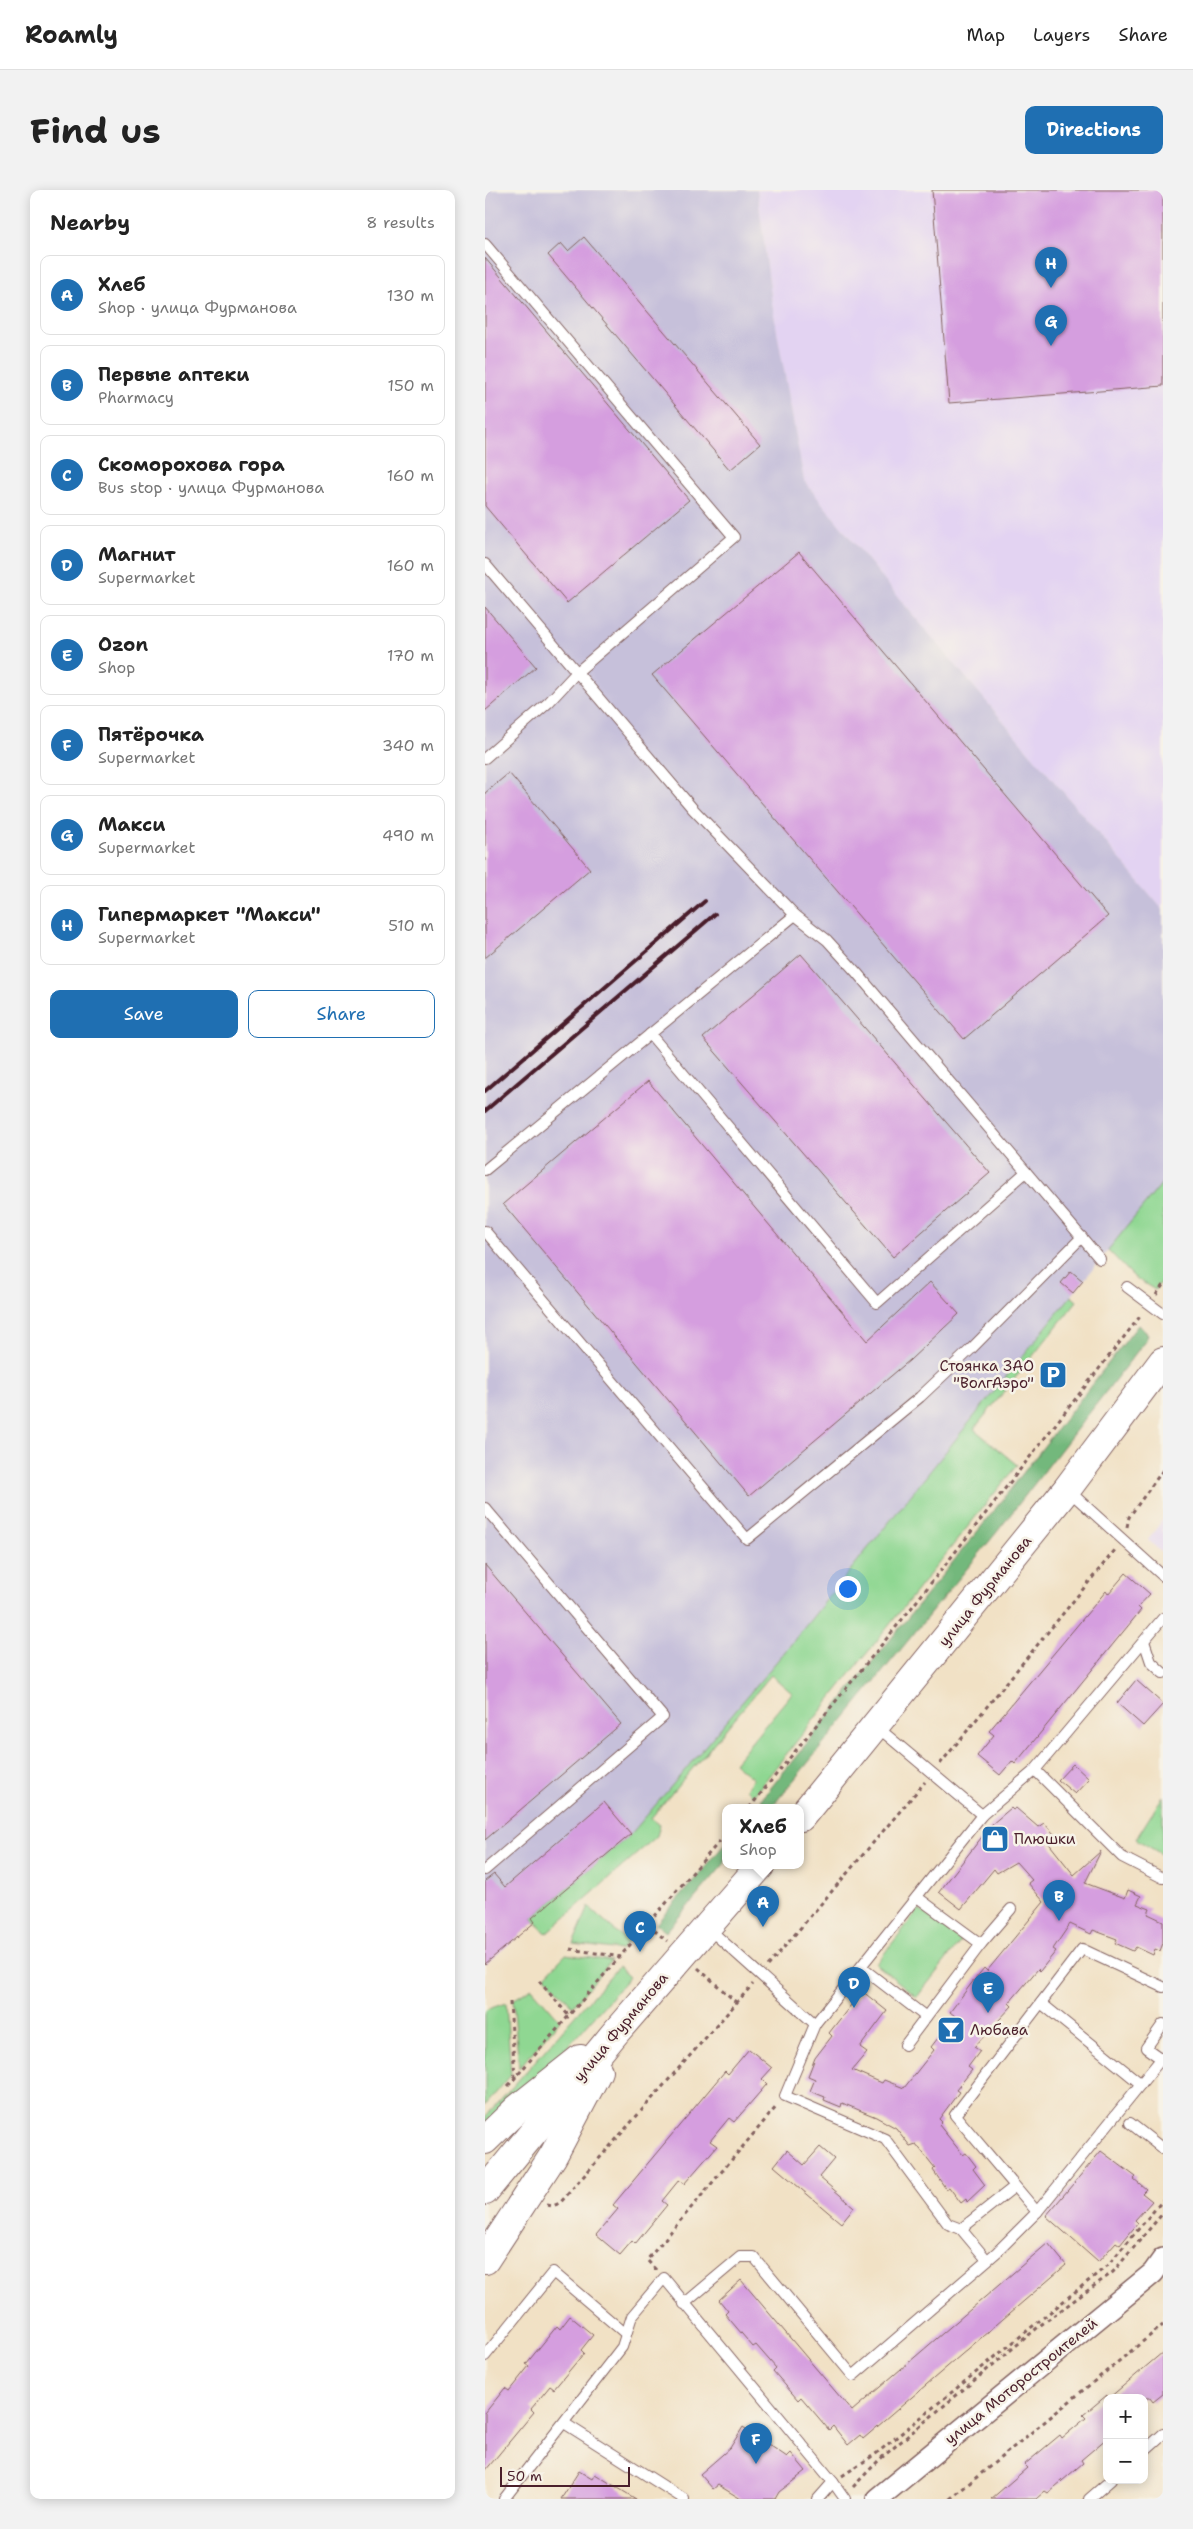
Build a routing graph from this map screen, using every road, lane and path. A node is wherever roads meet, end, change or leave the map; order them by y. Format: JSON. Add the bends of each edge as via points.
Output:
{"nodes":[{"id":1,"x":485,"y":244,"type":"edge"},
{"id":2,"x":485,"y":564,"type":"edge"},
{"id":3,"x":576,"y":673,"type":"junction"},
{"id":4,"x":485,"y":758,"type":"edge"},
{"id":5,"x":795,"y":915,"type":"junction"},
{"id":6,"x":650,"y":1034,"type":"junction"},
{"id":7,"x":485,"y":1170,"type":"edge"},
{"id":8,"x":1026,"y":1172,"type":"junction"},
{"id":9,"x":485,"y":1231,"type":"edge"},
{"id":10,"x":1082,"y":1237,"type":"junction"},
{"id":11,"x":1100,"y":1259,"type":"dead end"},
{"id":12,"x":1163,"y":1285,"type":"edge"},
{"id":13,"x":1127,"y":1287,"type":"dead end"},
{"id":14,"x":1150,"y":1304,"type":"junction"},
{"id":15,"x":1163,"y":1314,"type":"edge"},
{"id":16,"x":1163,"y":1361,"type":"edge"},
{"id":17,"x":1163,"y":1470,"type":"edge"},
{"id":18,"x":1067,"y":1490,"type":"junction"},
{"id":19,"x":485,"y":1508,"type":"edge"},
{"id":20,"x":1124,"y":1538,"type":"junction"},
{"id":21,"x":1163,"y":1576,"type":"edge"},
{"id":22,"x":1163,"y":1618,"type":"edge"},
{"id":23,"x":1144,"y":1641,"type":"junction"},
{"id":24,"x":1163,"y":1673,"type":"edge"},
{"id":25,"x":875,"y":1726,"type":"junction"},
{"id":26,"x":1035,"y":1770,"type":"junction"},
{"id":27,"x":932,"y":1774,"type":"junction"},
{"id":28,"x":752,"y":1804,"type":"edge"},
{"id":29,"x":804,"y":1814,"type":"edge"},
{"id":30,"x":982,"y":1815,"type":"junction"},
{"id":31,"x":722,"y":1839,"type":"edge"},
{"id":32,"x":757,"y":1869,"type":"edge"},
{"id":33,"x":485,"y":1870,"type":"edge"},
{"id":34,"x":1163,"y":1878,"type":"edge"},
{"id":35,"x":917,"y":1896,"type":"junction"},
{"id":36,"x":1011,"y":1909,"type":"dead end"},
{"id":37,"x":707,"y":1927,"type":"junction"},
{"id":38,"x":981,"y":1944,"type":"junction"},
{"id":39,"x":569,"y":1949,"type":"dead end"},
{"id":40,"x":621,"y":1957,"type":"junction"},
{"id":41,"x":861,"y":1966,"type":"junction"},
{"id":42,"x":760,"y":1976,"type":"junction"},
{"id":43,"x":539,"y":1982,"type":"dead end"},
{"id":44,"x":1163,"y":1987,"type":"edge"},
{"id":45,"x":510,"y":2002,"type":"dead end"},
{"id":46,"x":1041,"y":2003,"type":"junction"},
{"id":47,"x":569,"y":2016,"type":"junction"},
{"id":48,"x":926,"y":2017,"type":"junction"},
{"id":49,"x":815,"y":2024,"type":"junction"},
{"id":50,"x":1163,"y":2024,"type":"edge"},
{"id":51,"x":615,"y":2033,"type":"junction"},
{"id":52,"x":905,"y":2045,"type":"dead end"},
{"id":53,"x":1162,"y":2060,"type":"edge"},
{"id":54,"x":515,"y":2078,"type":"junction"},
{"id":55,"x":1141,"y":2084,"type":"junction"},
{"id":56,"x":502,"y":2093,"type":"dead end"},
{"id":57,"x":785,"y":2096,"type":"junction"},
{"id":58,"x":1130,"y":2123,"type":"dead end"},
{"id":59,"x":485,"y":2140,"type":"edge"},
{"id":60,"x":485,"y":2144,"type":"edge"},
{"id":61,"x":1163,"y":2149,"type":"edge"},
{"id":62,"x":496,"y":2177,"type":"edge"},
{"id":63,"x":1014,"y":2188,"type":"junction"},
{"id":64,"x":529,"y":2195,"type":"junction"},
{"id":65,"x":1163,"y":2200,"type":"edge"},
{"id":66,"x":560,"y":2203,"type":"dead end"},
{"id":67,"x":1037,"y":2212,"type":"junction"},
{"id":68,"x":1163,"y":2214,"type":"edge"},
{"id":69,"x":961,"y":2229,"type":"junction"},
{"id":70,"x":485,"y":2260,"type":"edge"},
{"id":71,"x":987,"y":2260,"type":"junction"},
{"id":72,"x":1160,"y":2272,"type":"edge"},
{"id":73,"x":664,"y":2278,"type":"junction"},
{"id":74,"x":684,"y":2304,"type":"junction"},
{"id":75,"x":1163,"y":2325,"type":"edge"},
{"id":76,"x":626,"y":2334,"type":"junction"},
{"id":77,"x":485,"y":2356,"type":"edge"},
{"id":78,"x":564,"y":2423,"type":"junction"},
{"id":79,"x":1163,"y":2434,"type":"edge"},
{"id":80,"x":1148,"y":2447,"type":"edge"},
{"id":81,"x":833,"y":2482,"type":"junction"},
{"id":82,"x":1106,"y":2484,"type":"edge"},
{"id":83,"x":845,"y":2498,"type":"edge"},
{"id":84,"x":504,"y":2499,"type":"edge"},
{"id":85,"x":684,"y":2499,"type":"edge"},
{"id":86,"x":818,"y":2499,"type":"edge"},
{"id":87,"x":877,"y":2499,"type":"edge"},
{"id":88,"x":950,"y":2499,"type":"edge"},
{"id":89,"x":1089,"y":2499,"type":"edge"}],
"edges":[{"from":1,"to":3,"type":"lane","via":[[734,537]]},
{"from":2,"to":3,"type":"lane"},
{"from":3,"to":4,"type":"lane","via":[[549,702]]},
{"from":3,"to":5,"type":"lane","via":[[693,809]]},
{"from":5,"to":6,"type":"lane"},
{"from":5,"to":8,"type":"lane","via":[[827,940],[845,960]]},
{"from":6,"to":7,"type":"lane"},
{"from":6,"to":8,"type":"lane","via":[[877,1303]]},
{"from":8,"to":10,"type":"lane"},
{"from":9,"to":10,"type":"lane","via":[[747,1539],[920,1397]]},
{"from":10,"to":11,"type":"lane"},
{"from":12,"to":14,"type":"path"},
{"from":13,"to":14,"type":"lane"},
{"from":14,"to":15,"type":"lane"},
{"from":14,"to":28,"type":"path"},
{"from":16,"to":18,"type":"main road","name":"улица Фурманова"},
{"from":17,"to":20,"type":"path","via":[[1129,1518]]},
{"from":18,"to":20,"type":"lane"},
{"from":18,"to":25,"type":"main road","name":"улица Фурманова"},
{"from":19,"to":33,"type":"lane","via":[[663,1717]]},
{"from":20,"to":21,"type":"lane"},
{"from":20,"to":27,"type":"path"},
{"from":22,"to":23,"type":"lane"},
{"from":23,"to":24,"type":"lane","via":[[1151,1662]]},
{"from":23,"to":26,"type":"lane"},
{"from":25,"to":27,"type":"lane"},
{"from":25,"to":29,"type":"main road","name":"улица Фурманова"},
{"from":26,"to":30,"type":"lane"},
{"from":26,"to":34,"type":"lane","via":[[1122,1857]]},
{"from":27,"to":30,"type":"lane"},
{"from":27,"to":42,"type":"path"},
{"from":30,"to":35,"type":"lane"},
{"from":31,"to":40,"type":"path"},
{"from":32,"to":37,"type":"main road","name":"улица Фурманова"},
{"from":35,"to":38,"type":"lane"},
{"from":35,"to":41,"type":"lane"},
{"from":36,"to":38,"type":"lane"},
{"from":37,"to":42,"type":"lane"},
{"from":37,"to":51,"type":"main road","name":"улица Фурманова"},
{"from":38,"to":48,"type":"lane"},
{"from":39,"to":40,"type":"path"},
{"from":40,"to":47,"type":"path"},
{"from":41,"to":48,"type":"lane"},
{"from":41,"to":49,"type":"lane"},
{"from":42,"to":49,"type":"lane"},
{"from":42,"to":66,"type":"path"},
{"from":43,"to":47,"type":"path"},
{"from":44,"to":46,"type":"lane","via":[[1082,1949]]},
{"from":45,"to":54,"type":"path"},
{"from":46,"to":55,"type":"lane"},
{"from":46,"to":63,"type":"lane","via":[[955,2115]]},
{"from":47,"to":54,"type":"path"},
{"from":48,"to":52,"type":"lane"},
{"from":49,"to":57,"type":"lane"},
{"from":50,"to":53,"type":"lane","via":[[1147,2048]]},
{"from":51,"to":59,"type":"main road","via":[[558,2075]]},
{"from":51,"to":62,"type":"main road","name":"улица Фурманова"},
{"from":51,"to":64,"type":"main road","via":[[592,2084]]},
{"from":53,"to":55,"type":"lane"},
{"from":54,"to":56,"type":"path"},
{"from":55,"to":67,"type":"lane"},
{"from":57,"to":69,"type":"lane","via":[[885,2139],[948,2224]]},
{"from":57,"to":73,"type":"path","via":[[647,2260]]},
{"from":58,"to":61,"type":"lane"},
{"from":60,"to":62,"type":"main road","via":[[501,2153],[504,2164]]},
{"from":62,"to":64,"type":"main road","via":[[513,2168],[524,2172],[531,2182]]},
{"from":63,"to":67,"type":"lane"},
{"from":63,"to":69,"type":"lane"},
{"from":64,"to":70,"type":"main road"},
{"from":65,"to":81,"type":"path","via":[[1108,2265],[877,2453]]},
{"from":67,"to":71,"type":"lane"},
{"from":68,"to":83,"type":"path","via":[[1113,2272],[1042,2324],[880,2459]]},
{"from":69,"to":71,"type":"lane"},
{"from":71,"to":74,"type":"lane","via":[[853,2376],[754,2257],[740,2257]]},
{"from":72,"to":87,"type":"street","name":"улица Моторостроителей"},
{"from":73,"to":74,"type":"lane"},
{"from":73,"to":76,"type":"lane","via":[[632,2316]]},
{"from":74,"to":81,"type":"lane"},
{"from":75,"to":88,"type":"path"},
{"from":76,"to":77,"type":"lane","via":[[553,2272]]},
{"from":76,"to":78,"type":"lane","via":[[622,2347]]},
{"from":78,"to":84,"type":"lane"},
{"from":78,"to":85,"type":"lane"},
{"from":79,"to":80,"type":"lane"},
{"from":81,"to":83,"type":"lane"},
{"from":81,"to":86,"type":"lane"},
{"from":82,"to":89,"type":"lane"}]}
